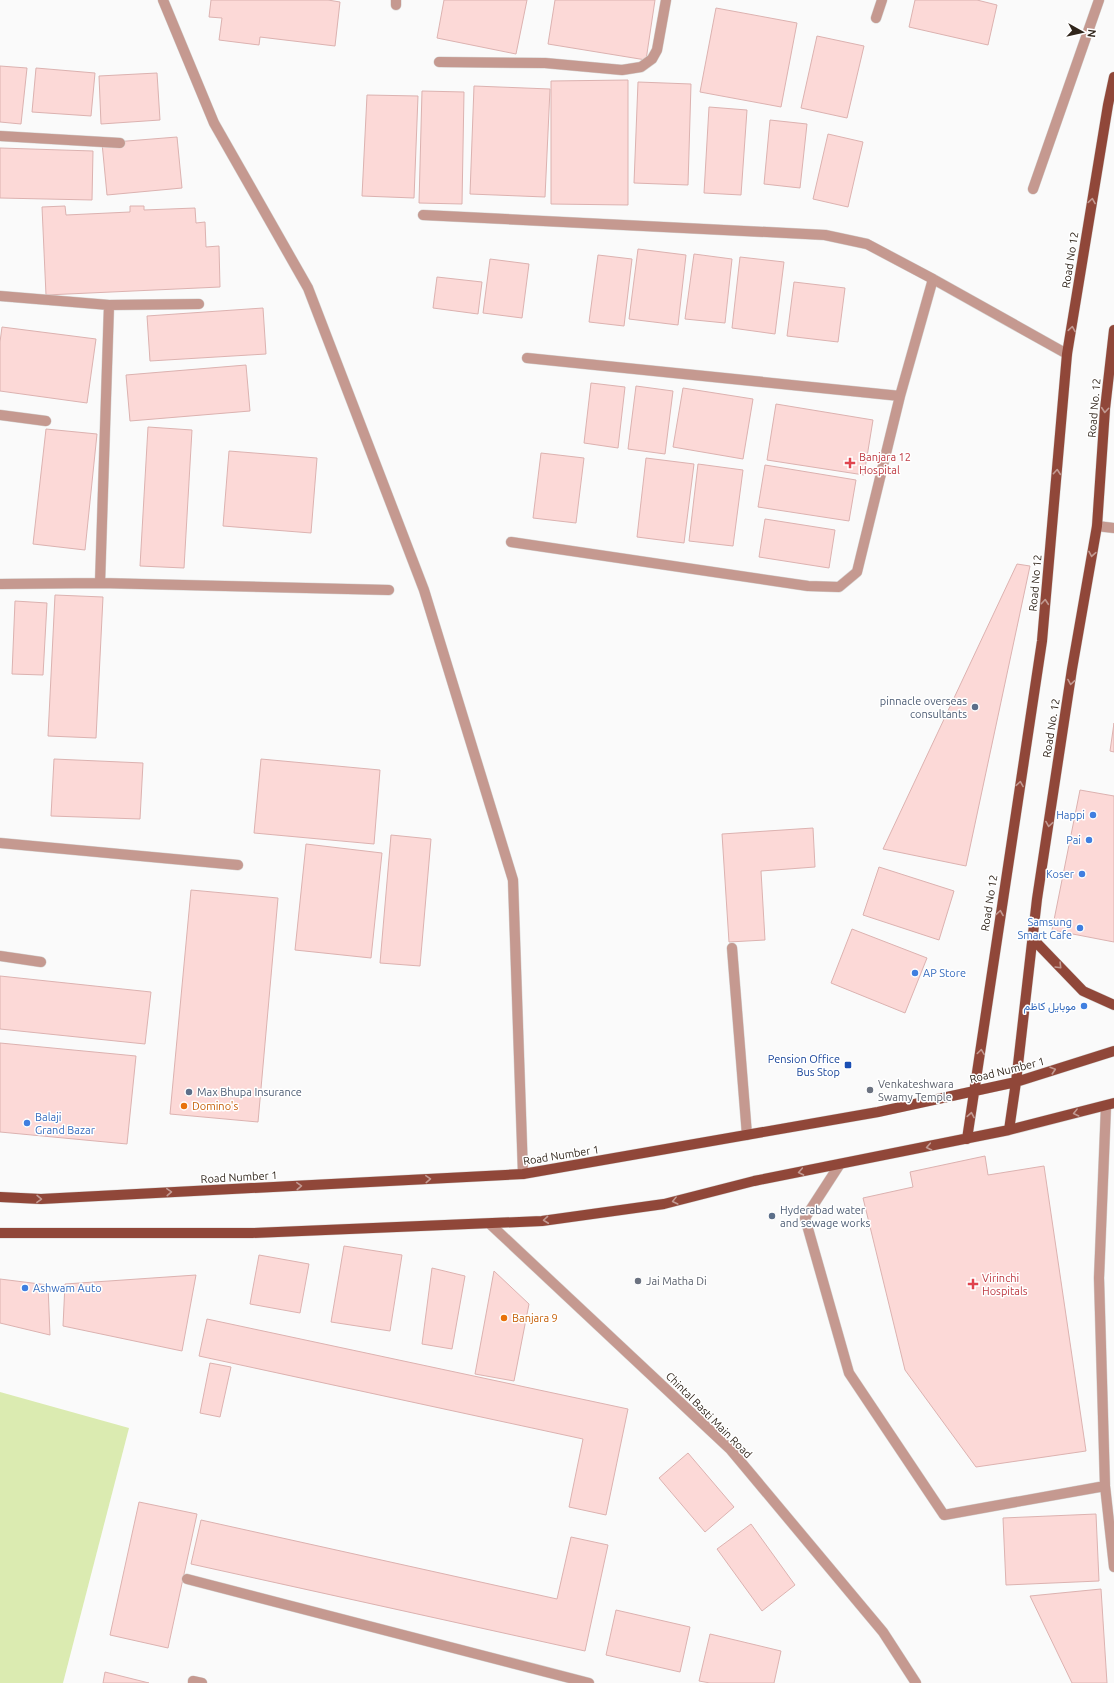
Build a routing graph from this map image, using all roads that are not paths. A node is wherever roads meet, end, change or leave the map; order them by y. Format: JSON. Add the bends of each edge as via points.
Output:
{"nodes":[{"id":1,"x":164,"y":0,"type":"edge"},
{"id":2,"x":666,"y":0,"type":"edge"},
{"id":3,"x":882,"y":0,"type":"edge"},
{"id":4,"x":1099,"y":0,"type":"edge"},
{"id":5,"x":876,"y":18,"type":"dead end"},
{"id":6,"x":439,"y":62,"type":"dead end"},
{"id":7,"x":1114,"y":77,"type":"edge"},
{"id":8,"x":0,"y":136,"type":"edge"},
{"id":9,"x":120,"y":142,"type":"dead end"},
{"id":10,"x":1033,"y":189,"type":"dead end"},
{"id":11,"x":423,"y":215,"type":"dead end"},
{"id":12,"x":934,"y":279,"type":"junction"},
{"id":13,"x":0,"y":296,"type":"edge"},
{"id":14,"x":198,"y":304,"type":"dead end"},
{"id":15,"x":109,"y":305,"type":"junction"},
{"id":16,"x":1114,"y":330,"type":"edge"},
{"id":17,"x":1068,"y":354,"type":"junction"},
{"id":18,"x":527,"y":358,"type":"dead end"},
{"id":19,"x":900,"y":396,"type":"junction"},
{"id":20,"x":0,"y":415,"type":"edge"},
{"id":21,"x":46,"y":421,"type":"dead end"},
{"id":22,"x":1097,"y":526,"type":"junction"},
{"id":23,"x":1114,"y":528,"type":"edge"},
{"id":24,"x":511,"y":542,"type":"dead end"},
{"id":25,"x":100,"y":583,"type":"junction"},
{"id":26,"x":0,"y":584,"type":"edge"},
{"id":27,"x":389,"y":590,"type":"dead end"},
{"id":28,"x":0,"y":843,"type":"edge"},
{"id":29,"x":238,"y":865,"type":"dead end"},
{"id":30,"x":1032,"y":938,"type":"junction"},
{"id":31,"x":732,"y":948,"type":"dead end"},
{"id":32,"x":0,"y":956,"type":"edge"},
{"id":33,"x":41,"y":962,"type":"dead end"},
{"id":34,"x":1114,"y":1005,"type":"edge"},
{"id":35,"x":1114,"y":1051,"type":"edge"},
{"id":36,"x":1016,"y":1082,"type":"junction"},
{"id":37,"x":976,"y":1090,"type":"junction"},
{"id":38,"x":1110,"y":1105,"type":"edge"},
{"id":39,"x":1009,"y":1130,"type":"junction"},
{"id":40,"x":747,"y":1135,"type":"junction"},
{"id":41,"x":967,"y":1139,"type":"junction"},
{"id":42,"x":840,"y":1164,"type":"junction"},
{"id":43,"x":523,"y":1174,"type":"junction"},
{"id":44,"x":0,"y":1197,"type":"edge"},
{"id":45,"x":490,"y":1224,"type":"junction"},
{"id":46,"x":0,"y":1233,"type":"edge"},
{"id":47,"x":1105,"y":1486,"type":"junction"},
{"id":48,"x":1114,"y":1567,"type":"edge"},
{"id":49,"x":187,"y":1579,"type":"dead end"},
{"id":50,"x":193,"y":1683,"type":"edge"},
{"id":51,"x":202,"y":1683,"type":"edge"},
{"id":52,"x":589,"y":1683,"type":"edge"},
{"id":53,"x":916,"y":1683,"type":"edge"}],
"edges":[{"from":1,"to":43,"type":"street","via":[[214,123],[308,288],[429,605],[513,880]]},
{"from":2,"to":6,"type":"street","via":[[657,50],[652,60],[641,67],[622,70],[545,64]]},
{"from":3,"to":5,"type":"street"},
{"from":4,"to":10,"type":"street"},
{"from":17,"to":7,"type":"main road","name":"Road No 12","one_way":true},
{"from":8,"to":9,"type":"street"},
{"from":11,"to":12,"type":"street","via":[[825,235],[867,244]]},
{"from":12,"to":17,"type":"street"},
{"from":12,"to":19,"type":"street"},
{"from":13,"to":15,"type":"street"},
{"from":14,"to":15,"type":"street"},
{"from":15,"to":25,"type":"street"},
{"from":16,"to":22,"type":"main road","name":"Road No. 12","one_way":true,"via":[[1105,409]]},
{"from":37,"to":17,"type":"main road","name":"Road No 12","one_way":true,"via":[[994,951],[1042,641]]},
{"from":18,"to":19,"type":"street"},
{"from":19,"to":24,"type":"street","via":[[857,572],[839,587],[808,586]]},
{"from":20,"to":21,"type":"street"},
{"from":22,"to":23,"type":"street"},
{"from":22,"to":30,"type":"main road","name":"Road No. 12","one_way":true,"via":[[1071,677]]},
{"from":25,"to":26,"type":"street"},
{"from":25,"to":27,"type":"street"},
{"from":28,"to":29,"type":"street"},
{"from":30,"to":34,"type":"main road","one_way":true,"via":[[1083,991]]},
{"from":30,"to":36,"type":"main road","name":"Road No. 12"},
{"from":31,"to":40,"type":"street"},
{"from":32,"to":33,"type":"street"},
{"from":36,"to":35,"type":"main road","name":"Road Number 1","one_way":true},
{"from":36,"to":37,"type":"main road","name":"Road Number 1"},
{"from":36,"to":39,"type":"main road","name":"Road No. 12"},
{"from":37,"to":40,"type":"main road","name":"Road Number 1","via":[[878,1112]]},
{"from":41,"to":37,"type":"main road","name":"Road No 12","one_way":true},
{"from":38,"to":39,"type":"main road","one_way":true},
{"from":38,"to":47,"type":"street","via":[[1099,1278]]},
{"from":39,"to":41,"type":"main road"},
{"from":40,"to":43,"type":"main road","name":"Road Number 1"},
{"from":41,"to":42,"type":"main road","one_way":true},
{"from":42,"to":45,"type":"main road","one_way":true,"via":[[754,1181],[664,1204],[542,1221]]},
{"from":42,"to":47,"type":"street","via":[[805,1218],[849,1373],[944,1515]]},
{"from":44,"to":43,"type":"main road","name":"Road Number 1","one_way":true,"via":[[41,1199]]},
{"from":45,"to":46,"type":"main road","via":[[252,1233]]},
{"from":45,"to":53,"type":"street","name":"Chintal Basti Main Road","via":[[730,1449],[883,1632]]},
{"from":47,"to":48,"type":"street"},
{"from":49,"to":52,"type":"street"},
{"from":50,"to":51,"type":"street"}]}
